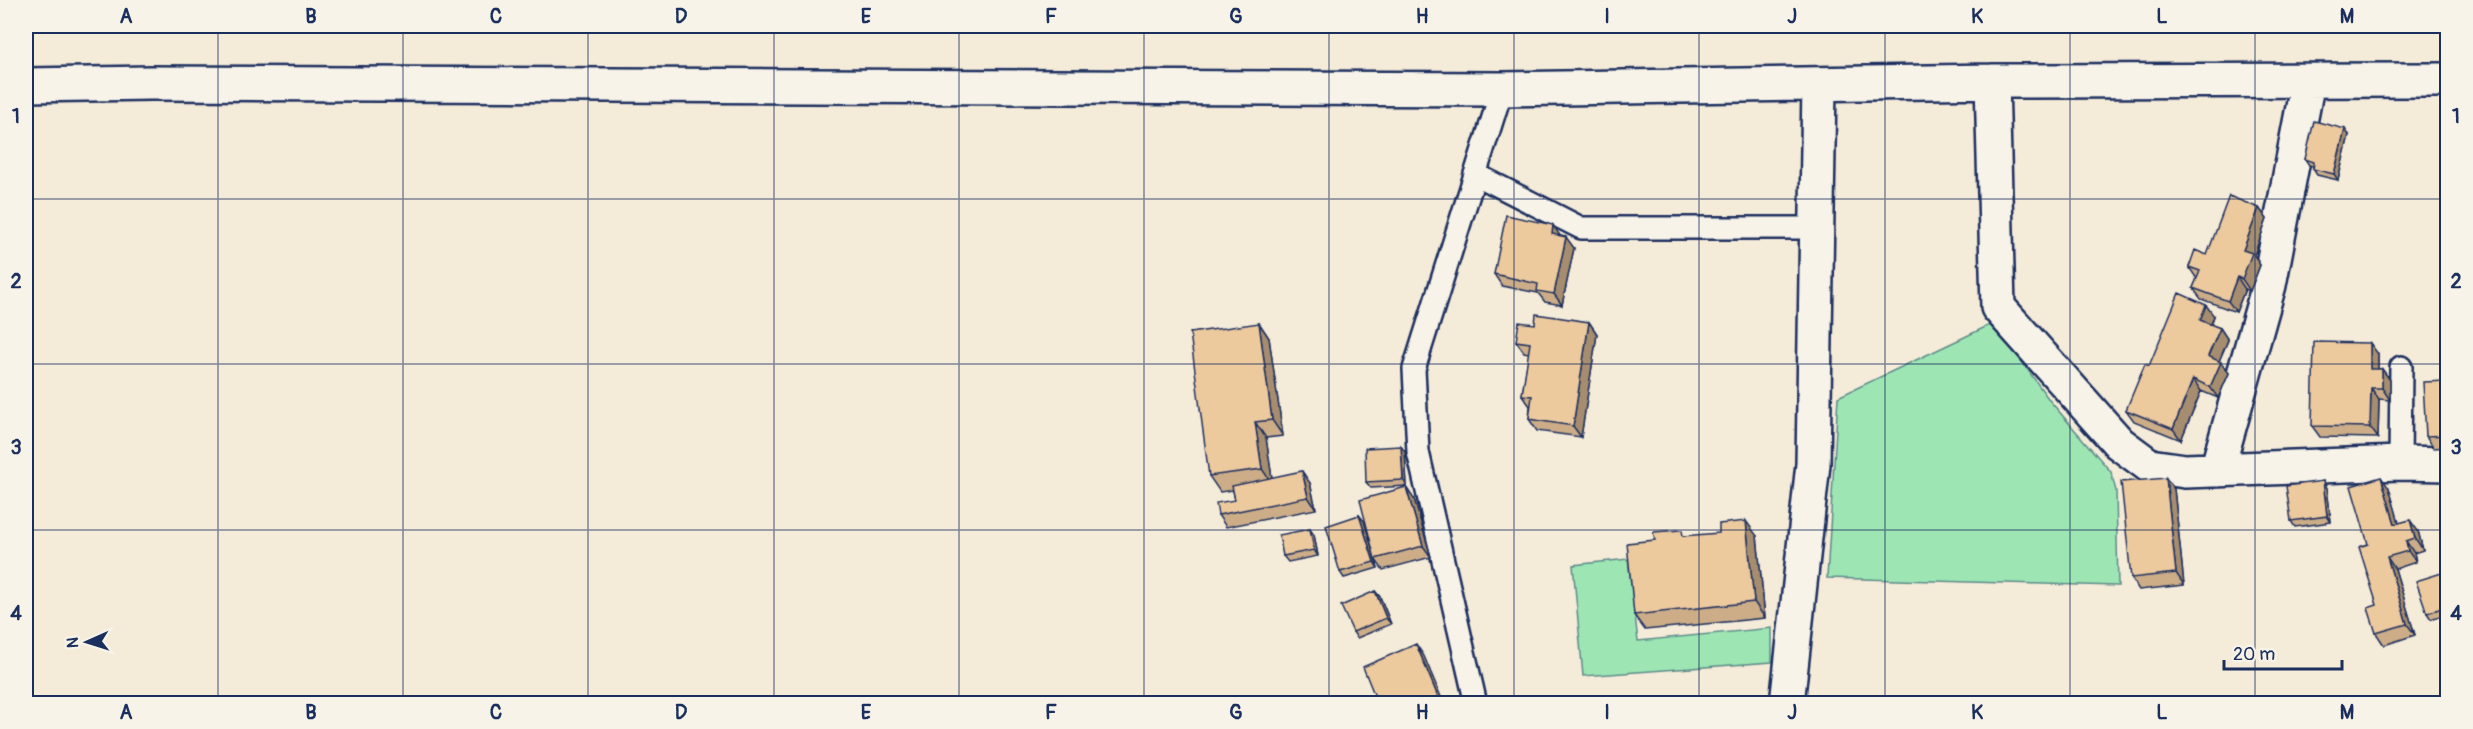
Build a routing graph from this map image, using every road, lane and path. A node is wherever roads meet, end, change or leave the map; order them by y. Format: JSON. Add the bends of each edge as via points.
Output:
{"nodes":[{"id":1,"x":2448,"y":80,"type":"edge"},
{"id":2,"x":1992,"y":81,"type":"junction"},
{"id":3,"x":2308,"y":81,"type":"junction"},
{"id":4,"x":1819,"y":84,"type":"junction"},
{"id":5,"x":26,"y":85,"type":"edge"},
{"id":6,"x":1502,"y":89,"type":"junction"},
{"id":7,"x":1475,"y":174,"type":"junction"},
{"id":8,"x":1817,"y":228,"type":"junction"},
{"id":9,"x":2401,"y":367,"type":"dead end"},
{"id":10,"x":2400,"y":463,"type":"junction"},
{"id":11,"x":2448,"y":464,"type":"edge"},
{"id":12,"x":2217,"y":470,"type":"junction"},
{"id":13,"x":1476,"y":704,"type":"edge"},
{"id":14,"x":1787,"y":704,"type":"edge"}],
"edges":[{"from":1,"to":3,"type":"street"},
{"from":2,"to":3,"type":"street"},
{"from":2,"to":4,"type":"street"},
{"from":2,"to":12,"type":"street","via":[[1998,307],[2119,443],[2151,466]]},
{"from":3,"to":12,"type":"street","via":[[2269,285]]},
{"from":4,"to":6,"type":"street"},
{"from":4,"to":8,"type":"street"},
{"from":5,"to":6,"type":"street","via":[[151,82]]},
{"from":6,"to":7,"type":"lane"},
{"from":7,"to":8,"type":"lane","via":[[1581,228]]},
{"from":7,"to":13,"type":"lane","via":[[1413,369],[1418,452]]},
{"from":8,"to":14,"type":"street","via":[[1813,464]]},
{"from":9,"to":10,"type":"lane"},
{"from":10,"to":11,"type":"street"},
{"from":10,"to":12,"type":"street"}]}
